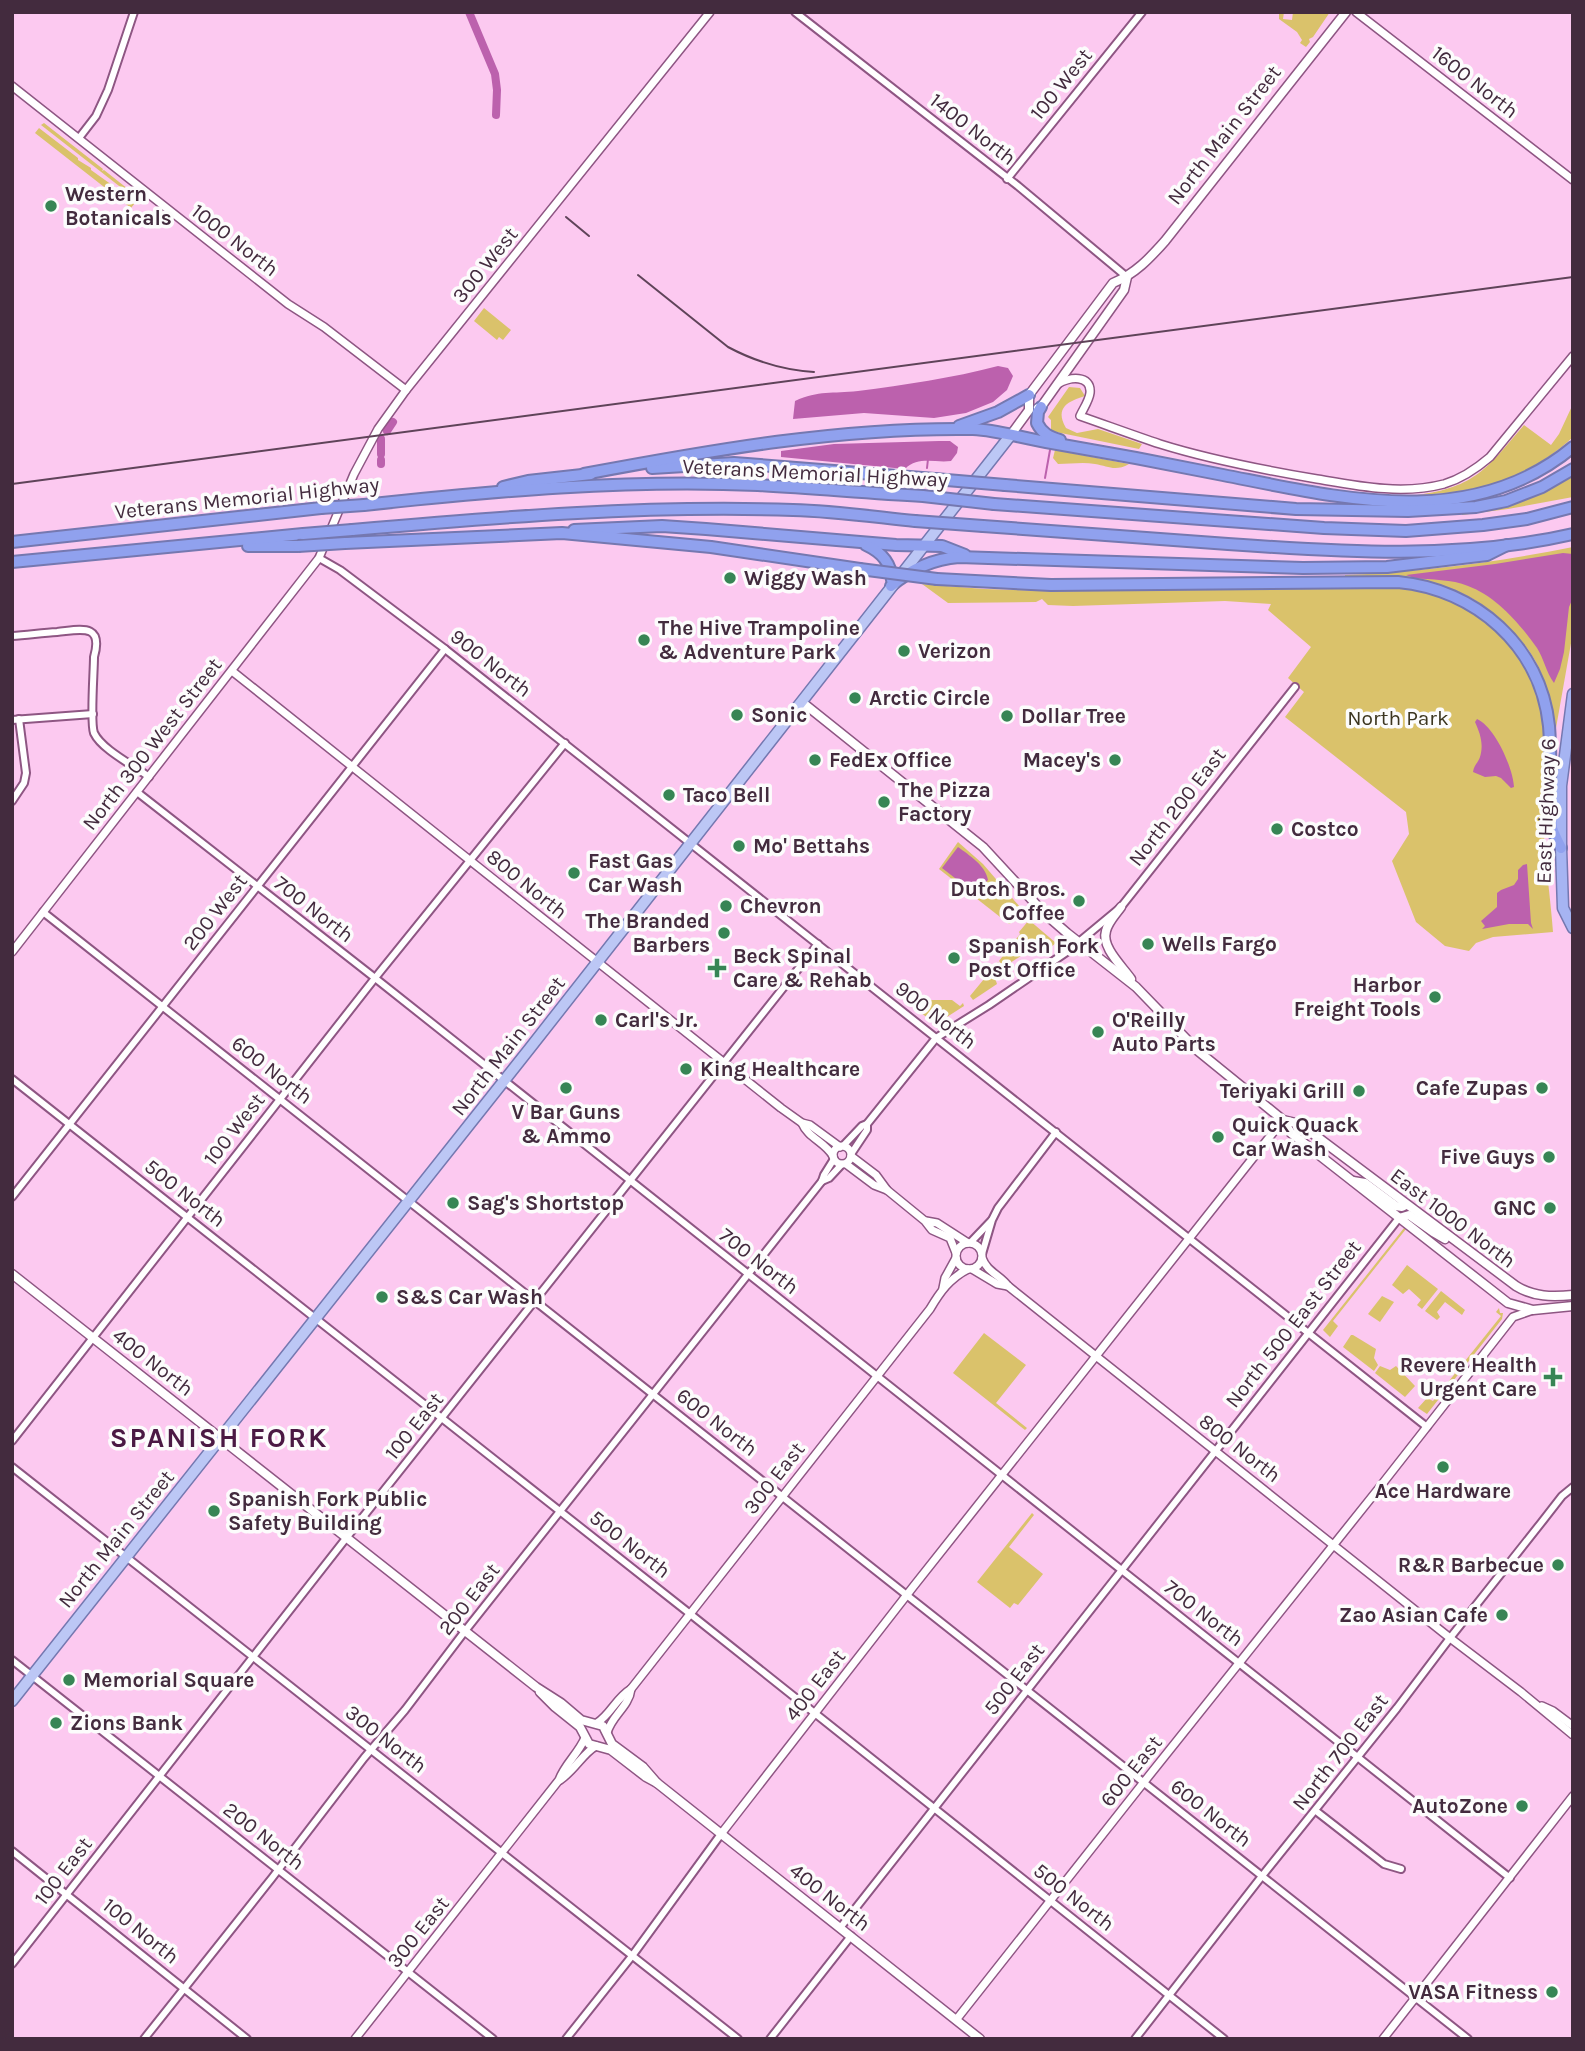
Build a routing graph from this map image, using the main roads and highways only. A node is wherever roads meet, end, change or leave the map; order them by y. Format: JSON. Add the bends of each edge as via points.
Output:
{"nodes":[{"id":1,"x":1346,"y":12,"type":"edge"},
{"id":2,"x":1127,"y":277,"type":"junction"},
{"id":3,"x":1028,"y":394,"type":"junction"},
{"id":4,"x":1041,"y":407,"type":"junction"},
{"id":5,"x":1029,"y":410,"type":"junction"},
{"id":6,"x":943,"y":430,"type":"junction"},
{"id":7,"x":1010,"y":436,"type":"junction"},
{"id":8,"x":1573,"y":447,"type":"edge"},
{"id":9,"x":1086,"y":449,"type":"junction"},
{"id":10,"x":1573,"y":469,"type":"edge"},
{"id":11,"x":584,"y":474,"type":"junction"},
{"id":12,"x":470,"y":494,"type":"junction"},
{"id":13,"x":1573,"y":507,"type":"edge"},
{"id":14,"x":562,"y":533,"type":"junction"},
{"id":15,"x":1573,"y":534,"type":"edge"},
{"id":16,"x":855,"y":541,"type":"junction"},
{"id":17,"x":12,"y":542,"type":"edge"},
{"id":18,"x":1507,"y":545,"type":"junction"},
{"id":19,"x":189,"y":546,"type":"junction"},
{"id":20,"x":923,"y":546,"type":"junction"},
{"id":21,"x":972,"y":557,"type":"junction"},
{"id":22,"x":12,"y":562,"type":"edge"},
{"id":23,"x":891,"y":586,"type":"junction"},
{"id":24,"x":1573,"y":694,"type":"edge"},
{"id":25,"x":802,"y":702,"type":"junction"},
{"id":26,"x":1560,"y":848,"type":"junction"},
{"id":27,"x":1121,"y":907,"type":"road end"},
{"id":28,"x":1573,"y":928,"type":"edge"},
{"id":29,"x":1136,"y":987,"type":"junction"},
{"id":30,"x":1283,"y":1120,"type":"junction"},
{"id":31,"x":1353,"y":1181,"type":"junction"},
{"id":32,"x":1406,"y":1205,"type":"junction"},
{"id":33,"x":1398,"y":1218,"type":"junction"},
{"id":34,"x":1455,"y":1241,"type":"junction"},
{"id":35,"x":12,"y":1273,"type":"edge"},
{"id":36,"x":1573,"y":1295,"type":"edge"},
{"id":37,"x":1573,"y":1306,"type":"edge"},
{"id":38,"x":221,"y":1438,"type":"junction"},
{"id":39,"x":536,"y":1687,"type":"junction"},
{"id":40,"x":12,"y":1701,"type":"edge"},
{"id":41,"x":594,"y":1724,"type":"junction"},
{"id":42,"x":607,"y":1735,"type":"junction"},
{"id":43,"x":584,"y":1736,"type":"junction"},
{"id":44,"x":597,"y":1746,"type":"junction"},
{"id":45,"x":657,"y":1783,"type":"junction"},
{"id":46,"x":977,"y":2038,"type":"edge"}],
"edges":[{"from":1,"to":2,"type":"main road","name":"North Main Street","via":[[1165,241]]},
{"from":2,"to":3,"type":"main road","name":"North Main Street","via":[[1113,283]]},
{"from":2,"to":4,"type":"main road","name":"North Main Street","via":[[1124,290]]},
{"from":3,"to":5,"type":"main road"},
{"from":3,"to":6,"type":"highway","via":[[998,412]]},
{"from":4,"to":5,"type":"main road"},
{"from":4,"to":9,"type":"highway","via":[[1037,423],[1044,432]]},
{"from":5,"to":7,"type":"main road","name":"North Main Street"},
{"from":6,"to":7,"type":"highway"},
{"from":6,"to":11,"type":"highway","via":[[807,438]]},
{"from":7,"to":9,"type":"highway"},
{"from":7,"to":20,"type":"main road","name":"North Main Street"},
{"from":8,"to":9,"type":"highway","via":[[1544,469],[1491,492],[1394,501],[1318,493]]},
{"from":10,"to":11,"type":"highway","bridge":true,"via":[[1533,491],[1491,504],[1408,511],[1296,509],[734,463]]},
{"from":11,"to":12,"type":"highway"},
{"from":12,"to":13,"type":"highway","name":"Veterans Memorial Highway","bridge":true,"via":[[757,485],[1406,531],[1527,519]]},
{"from":12,"to":17,"type":"highway","name":"Veterans Memorial Highway","bridge":true},
{"from":14,"to":16,"type":"highway","via":[[662,526]]},
{"from":14,"to":19,"type":"highway","bridge":true,"via":[[298,546]]},
{"from":14,"to":26,"type":"highway","bridge":true,"via":[[711,547],[937,579],[1051,585],[1398,582],[1427,586],[1480,610],[1505,631],[1538,681],[1549,724],[1552,829]]},
{"from":15,"to":18,"type":"highway","name":"Veterans Memorial Highway"},
{"from":16,"to":20,"type":"highway"},
{"from":16,"to":23,"type":"highway","via":[[885,558],[892,570]]},
{"from":18,"to":19,"type":"highway","name":"Veterans Memorial Highway","bridge":true,"via":[[1424,552],[1339,552],[795,510],[692,509],[494,517]]},
{"from":18,"to":21,"type":"highway","via":[[1487,555],[1387,567]]},
{"from":19,"to":22,"type":"highway","name":"Veterans Memorial Highway"},
{"from":20,"to":21,"type":"highway","via":[[942,546]]},
{"from":20,"to":23,"type":"main road","name":"North Main Street"},
{"from":21,"to":23,"type":"highway","via":[[928,563]]},
{"from":23,"to":25,"type":"main road","name":"North Main Street"},
{"from":24,"to":26,"type":"highway","name":"East Highway 6","via":[[1562,775]]},
{"from":25,"to":29,"type":"main road","via":[[974,839],[1044,913]]},
{"from":25,"to":38,"type":"main road","name":"North Main Street"},
{"from":26,"to":28,"type":"highway","name":"East Highway 6","via":[[1563,908]]},
{"from":27,"to":29,"type":"main road","via":[[1107,927],[1105,939]]},
{"from":29,"to":30,"type":"main road","via":[[1198,1051]]},
{"from":30,"to":31,"type":"main road","name":"East 1000 North","via":[[1291,1133]]},
{"from":30,"to":32,"type":"main road","name":"East 1000 North","via":[[1300,1124]]},
{"from":31,"to":32,"type":"main road","via":[[1365,1183],[1396,1206]]},
{"from":31,"to":33,"type":"main road","name":"East 1000 North"},
{"from":32,"to":34,"type":"main road","name":"East 1000 North"},
{"from":33,"to":34,"type":"main road","via":[[1409,1215],[1433,1233]]},
{"from":33,"to":37,"type":"main road","name":"East 1000 North","via":[[1508,1303],[1533,1310]]},
{"from":34,"to":36,"type":"main road","name":"East 1000 North","via":[[1523,1291],[1548,1297]]},
{"from":35,"to":38,"type":"main road","name":"400 North"},
{"from":38,"to":39,"type":"main road","name":"400 North"},
{"from":38,"to":40,"type":"main road","name":"North Main Street"},
{"from":39,"to":41,"type":"main road","name":"400 North","via":[[581,1720]]},
{"from":39,"to":43,"type":"main road","name":"400 North"},
{"from":41,"to":42,"type":"main road","via":[[603,1726]]},
{"from":41,"to":43,"type":"main road"},
{"from":42,"to":44,"type":"main road"},
{"from":42,"to":45,"type":"main road","name":"400 North"},
{"from":43,"to":44,"type":"main road"},
{"from":44,"to":45,"type":"main road","name":"400 North","via":[[611,1750]]},
{"from":45,"to":46,"type":"main road","name":"400 North"}]}
